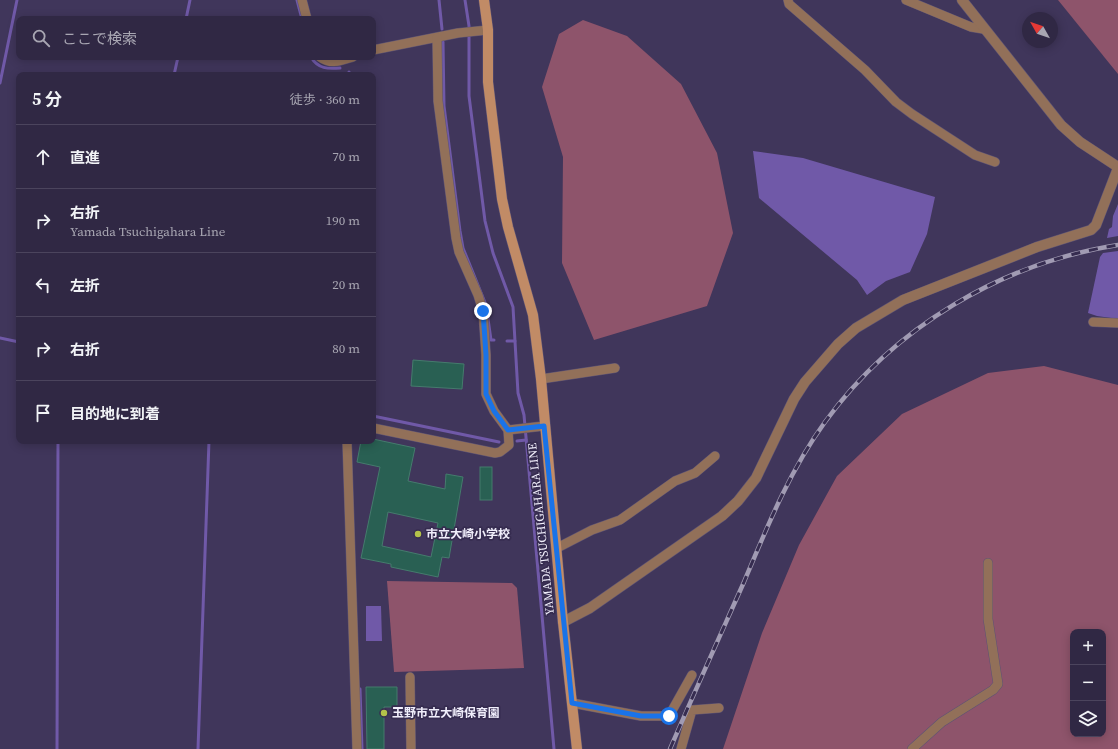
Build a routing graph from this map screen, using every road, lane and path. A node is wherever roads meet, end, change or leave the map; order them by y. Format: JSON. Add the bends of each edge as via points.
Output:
{"nodes":[{"id":1,"x":302,"y":0,"type":"edge"},
{"id":2,"x":484,"y":0,"type":"edge"},
{"id":3,"x":788,"y":0,"type":"edge"},
{"id":4,"x":906,"y":0,"type":"edge"},
{"id":5,"x":962,"y":0,"type":"edge"},
{"id":6,"x":306,"y":16,"type":"edge"},
{"id":7,"x":983,"y":29,"type":"junction"},
{"id":8,"x":484,"y":30,"type":"junction"},
{"id":9,"x":437,"y":38,"type":"junction"},
{"id":10,"x":376,"y":49,"type":"edge"},
{"id":11,"x":324,"y":60,"type":"edge"},
{"id":12,"x":343,"y":60,"type":"edge"},
{"id":13,"x":995,"y":162,"type":"dead end"},
{"id":14,"x":1118,"y":167,"type":"edge"},
{"id":15,"x":1093,"y":322,"type":"dead end"},
{"id":16,"x":1118,"y":323,"type":"edge"},
{"id":17,"x":615,"y":368,"type":"dead end"},
{"id":18,"x":541,"y":378,"type":"junction"},
{"id":19,"x":544,"y":426,"type":"junction"},
{"id":20,"x":376,"y":429,"type":"edge"},
{"id":21,"x":511,"y":430,"type":"junction"},
{"id":22,"x":347,"y":444,"type":"edge"},
{"id":23,"x":715,"y":456,"type":"dead end"},
{"id":24,"x":557,"y":548,"type":"junction"},
{"id":25,"x":988,"y":563,"type":"dead end"},
{"id":26,"x":563,"y":622,"type":"junction"},
{"id":27,"x":692,"y":675,"type":"dead end"},
{"id":28,"x":410,"y":677,"type":"dead end"},
{"id":29,"x":572,"y":703,"type":"junction"},
{"id":30,"x":719,"y":708,"type":"dead end"},
{"id":31,"x":357,"y":749,"type":"edge"},
{"id":32,"x":411,"y":749,"type":"edge"},
{"id":33,"x":577,"y":749,"type":"edge"},
{"id":34,"x":681,"y":749,"type":"edge"},
{"id":35,"x":912,"y":749,"type":"edge"}],
"edges":[{"from":1,"to":6,"type":"street"},
{"from":2,"to":8,"type":"main road","name":"YAMADA TSUCHIGAHARA LINE"},
{"from":3,"to":13,"type":"street","via":[[789,4],[865,70],[896,102],[975,155]]},
{"from":4,"to":7,"type":"street","via":[[971,27]]},
{"from":5,"to":7,"type":"street"},
{"from":7,"to":14,"type":"street","via":[[1061,125],[1080,142]]},
{"from":8,"to":9,"type":"street"},
{"from":8,"to":18,"type":"main road","name":"YAMADA TSUCHIGAHARA LINE","via":[[502,199],[533,315]]},
{"from":9,"to":10,"type":"street"},
{"from":9,"to":21,"type":"street","via":[[438,101],[456,238],[459,252],[483,311],[486,394],[494,411]]},
{"from":11,"to":12,"type":"street"},
{"from":14,"to":26,"type":"street","via":[[1096,225],[1091,230],[1037,247],[903,300],[856,328],[833,349],[805,382],[794,399],[756,478],[738,501],[722,516],[590,608]]},
{"from":15,"to":16,"type":"street"},
{"from":17,"to":18,"type":"street"},
{"from":18,"to":19,"type":"main road","name":"YAMADA TSUCHIGAHARA LINE"},
{"from":19,"to":21,"type":"street"},
{"from":19,"to":24,"type":"main road","name":"YAMADA TSUCHIGAHARA LINE"},
{"from":20,"to":21,"type":"street","via":[[494,453],[510,445]]},
{"from":22,"to":31,"type":"street"},
{"from":23,"to":24,"type":"street","via":[[695,473],[675,481],[620,520],[592,530]]},
{"from":24,"to":26,"type":"main road","name":"YAMADA TSUCHIGAHARA LINE"},
{"from":25,"to":35,"type":"street","via":[[988,619],[998,684],[994,690],[942,722]]},
{"from":26,"to":29,"type":"main road","name":"YAMADA TSUCHIGAHARA LINE"},
{"from":27,"to":29,"type":"street","via":[[669,716],[641,716]]},
{"from":28,"to":32,"type":"street"},
{"from":29,"to":33,"type":"main road","name":"YAMADA TSUCHIGAHARA LINE"},
{"from":30,"to":34,"type":"street","via":[[692,710]]}]}
